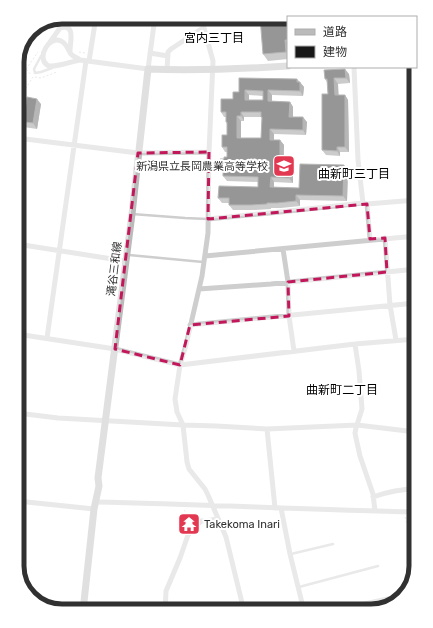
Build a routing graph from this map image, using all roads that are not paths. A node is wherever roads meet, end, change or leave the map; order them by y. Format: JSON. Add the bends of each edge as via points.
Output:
{"nodes":[{"id":1,"x":94,"y":24,"type":"edge"},
{"id":2,"x":154,"y":24,"type":"edge"},
{"id":3,"x":202,"y":24,"type":"edge"},
{"id":4,"x":203,"y":28,"type":"junction"},
{"id":5,"x":50,"y":43,"type":"junction"},
{"id":6,"x":70,"y":51,"type":"junction"},
{"id":7,"x":44,"y":53,"type":"junction"},
{"id":8,"x":150,"y":53,"type":"junction"},
{"id":9,"x":168,"y":56,"type":"junction"},
{"id":10,"x":85,"y":61,"type":"junction"},
{"id":11,"x":56,"y":66,"type":"junction"},
{"id":12,"x":287,"y":66,"type":"edge"},
{"id":13,"x":354,"y":68,"type":"edge"},
{"id":14,"x":148,"y":69,"type":"junction"},
{"id":15,"x":213,"y":69,"type":"junction"},
{"id":16,"x":167,"y":70,"type":"junction"},
{"id":17,"x":24,"y":139,"type":"edge"},
{"id":18,"x":74,"y":145,"type":"junction"},
{"id":19,"x":209,"y":152,"type":"junction"},
{"id":20,"x":138,"y":153,"type":"junction"},
{"id":21,"x":409,"y":200,"type":"edge"},
{"id":22,"x":365,"y":203,"type":"junction"},
{"id":23,"x":132,"y":214,"type":"junction"},
{"id":24,"x":208,"y":219,"type":"junction"},
{"id":25,"x":409,"y":236,"type":"edge"},
{"id":26,"x":384,"y":238,"type":"junction"},
{"id":27,"x":370,"y":240,"type":"junction"},
{"id":28,"x":24,"y":245,"type":"edge"},
{"id":29,"x":283,"y":249,"type":"junction"},
{"id":30,"x":59,"y":250,"type":"junction"},
{"id":31,"x":205,"y":256,"type":"junction"},
{"id":32,"x":126,"y":258,"type":"junction"},
{"id":33,"x":204,"y":262,"type":"junction"},
{"id":34,"x":409,"y":270,"type":"edge"},
{"id":35,"x":387,"y":272,"type":"junction"},
{"id":36,"x":288,"y":282,"type":"junction"},
{"id":37,"x":199,"y":289,"type":"junction"},
{"id":38,"x":409,"y":305,"type":"edge"},
{"id":39,"x":390,"y":306,"type":"junction"},
{"id":40,"x":289,"y":316,"type":"junction"},
{"id":41,"x":190,"y":325,"type":"junction"},
{"id":42,"x":24,"y":335,"type":"edge"},
{"id":43,"x":47,"y":338,"type":"junction"},
{"id":44,"x":409,"y":339,"type":"edge"},
{"id":45,"x":396,"y":340,"type":"junction"},
{"id":46,"x":355,"y":344,"type":"junction"},
{"id":47,"x":115,"y":349,"type":"junction"},
{"id":48,"x":294,"y":351,"type":"junction"},
{"id":49,"x":180,"y":365,"type":"junction"},
{"id":50,"x":24,"y":415,"type":"edge"},
{"id":51,"x":106,"y":421,"type":"junction"},
{"id":52,"x":183,"y":425,"type":"junction"},
{"id":53,"x":357,"y":425,"type":"junction"},
{"id":54,"x":267,"y":429,"type":"junction"},
{"id":55,"x":409,"y":431,"type":"edge"},
{"id":56,"x":409,"y":489,"type":"edge"},
{"id":57,"x":374,"y":497,"type":"junction"},
{"id":58,"x":24,"y":502,"type":"edge"},
{"id":59,"x":96,"y":502,"type":"junction"},
{"id":60,"x":211,"y":505,"type":"junction"},
{"id":61,"x":278,"y":508,"type":"junction"},
{"id":62,"x":94,"y":509,"type":"junction"},
{"id":63,"x":375,"y":511,"type":"junction"},
{"id":64,"x":409,"y":512,"type":"edge"},
{"id":65,"x":217,"y":518,"type":"junction"},
{"id":66,"x":333,"y":544,"type":"dead end"},
{"id":67,"x":290,"y":554,"type":"junction"},
{"id":68,"x":378,"y":566,"type":"dead end"},
{"id":69,"x":298,"y":587,"type":"junction"},
{"id":70,"x":389,"y":599,"type":"edge"},
{"id":71,"x":84,"y":604,"type":"edge"},
{"id":72,"x":165,"y":604,"type":"edge"},
{"id":73,"x":242,"y":604,"type":"edge"},
{"id":74,"x":302,"y":604,"type":"edge"},
{"id":75,"x":366,"y":604,"type":"edge"}],
"edges":[{"from":1,"to":10,"type":"street"},
{"from":2,"to":8,"type":"street"},
{"from":3,"to":4,"type":"street"},
{"from":4,"to":9,"type":"street","via":[[171,49]]},
{"from":4,"to":15,"type":"street"},
{"from":5,"to":6,"type":"street","via":[[53,40],[60,40]]},
{"from":5,"to":6,"type":"street","via":[[60,28],[69,28]]},
{"from":5,"to":7,"type":"street"},
{"from":6,"to":10,"type":"street","via":[[71,55]]},
{"from":7,"to":11,"type":"street","via":[[43,59],[47,65]]},
{"from":7,"to":11,"type":"lane","via":[[34,71],[41,72]]},
{"from":8,"to":9,"type":"street"},
{"from":8,"to":14,"type":"street"},
{"from":9,"to":16,"type":"street"},
{"from":10,"to":11,"type":"street","via":[[71,61]]},
{"from":10,"to":14,"type":"street"},
{"from":10,"to":18,"type":"street"},
{"from":12,"to":15,"type":"main road"},
{"from":13,"to":22,"type":"street","via":[[358,160]]},
{"from":14,"to":16,"type":"main road"},
{"from":14,"to":20,"type":"main road","name":"滝谷三和線"},
{"from":15,"to":16,"type":"main road"},
{"from":15,"to":19,"type":"street"},
{"from":17,"to":18,"type":"street"},
{"from":18,"to":20,"type":"street"},
{"from":18,"to":30,"type":"street"},
{"from":19,"to":20,"type":"street"},
{"from":19,"to":24,"type":"street"},
{"from":20,"to":23,"type":"main road","name":"滝谷三和線"},
{"from":21,"to":22,"type":"street"},
{"from":22,"to":24,"type":"street"},
{"from":22,"to":27,"type":"street"},
{"from":23,"to":24,"type":"lane"},
{"from":23,"to":32,"type":"main road","name":"滝谷三和線"},
{"from":24,"to":31,"type":"street"},
{"from":25,"to":26,"type":"street"},
{"from":26,"to":27,"type":"street"},
{"from":26,"to":35,"type":"street"},
{"from":27,"to":29,"type":"street"},
{"from":28,"to":30,"type":"street"},
{"from":29,"to":31,"type":"street"},
{"from":29,"to":36,"type":"street"},
{"from":30,"to":32,"type":"street"},
{"from":30,"to":43,"type":"street"},
{"from":31,"to":33,"type":"street"},
{"from":32,"to":33,"type":"lane"},
{"from":32,"to":47,"type":"main road","name":"滝谷三和線"},
{"from":33,"to":37,"type":"street"},
{"from":34,"to":35,"type":"street"},
{"from":35,"to":36,"type":"street"},
{"from":35,"to":39,"type":"street"},
{"from":36,"to":37,"type":"street"},
{"from":36,"to":40,"type":"street"},
{"from":37,"to":41,"type":"street"},
{"from":38,"to":39,"type":"street"},
{"from":39,"to":40,"type":"street"},
{"from":39,"to":45,"type":"street"},
{"from":40,"to":41,"type":"street"},
{"from":40,"to":48,"type":"street"},
{"from":41,"to":49,"type":"street"},
{"from":42,"to":43,"type":"street"},
{"from":43,"to":47,"type":"street"},
{"from":44,"to":45,"type":"street"},
{"from":45,"to":46,"type":"street"},
{"from":46,"to":48,"type":"street"},
{"from":46,"to":53,"type":"street","via":[[362,409]]},
{"from":47,"to":49,"type":"street"},
{"from":47,"to":51,"type":"main road","name":"滝谷三和線"},
{"from":48,"to":49,"type":"street"},
{"from":49,"to":52,"type":"street","via":[[175,399]]},
{"from":50,"to":51,"type":"street"},
{"from":51,"to":52,"type":"street"},
{"from":51,"to":59,"type":"main road","name":"滝谷三和線"},
{"from":52,"to":54,"type":"street"},
{"from":52,"to":60,"type":"street","via":[[187,462],[205,489]]},
{"from":53,"to":54,"type":"street"},
{"from":53,"to":55,"type":"street"},
{"from":53,"to":57,"type":"street","via":[[357,444]]},
{"from":54,"to":61,"type":"street"},
{"from":56,"to":57,"type":"street"},
{"from":57,"to":63,"type":"street"},
{"from":58,"to":62,"type":"street"},
{"from":59,"to":60,"type":"street"},
{"from":59,"to":62,"type":"main road","name":"滝谷三和線"},
{"from":60,"to":61,"type":"street"},
{"from":60,"to":65,"type":"street"},
{"from":61,"to":63,"type":"street"},
{"from":61,"to":67,"type":"street"},
{"from":62,"to":71,"type":"main road","name":"滝谷三和線"},
{"from":63,"to":64,"type":"street"},
{"from":65,"to":72,"type":"street","via":[[201,521],[188,535],[166,590]]},
{"from":65,"to":73,"type":"street","via":[[226,537]]},
{"from":66,"to":67,"type":"lane"},
{"from":67,"to":69,"type":"street"},
{"from":68,"to":69,"type":"lane"},
{"from":69,"to":74,"type":"street"},
{"from":70,"to":75,"type":"street"}]}
